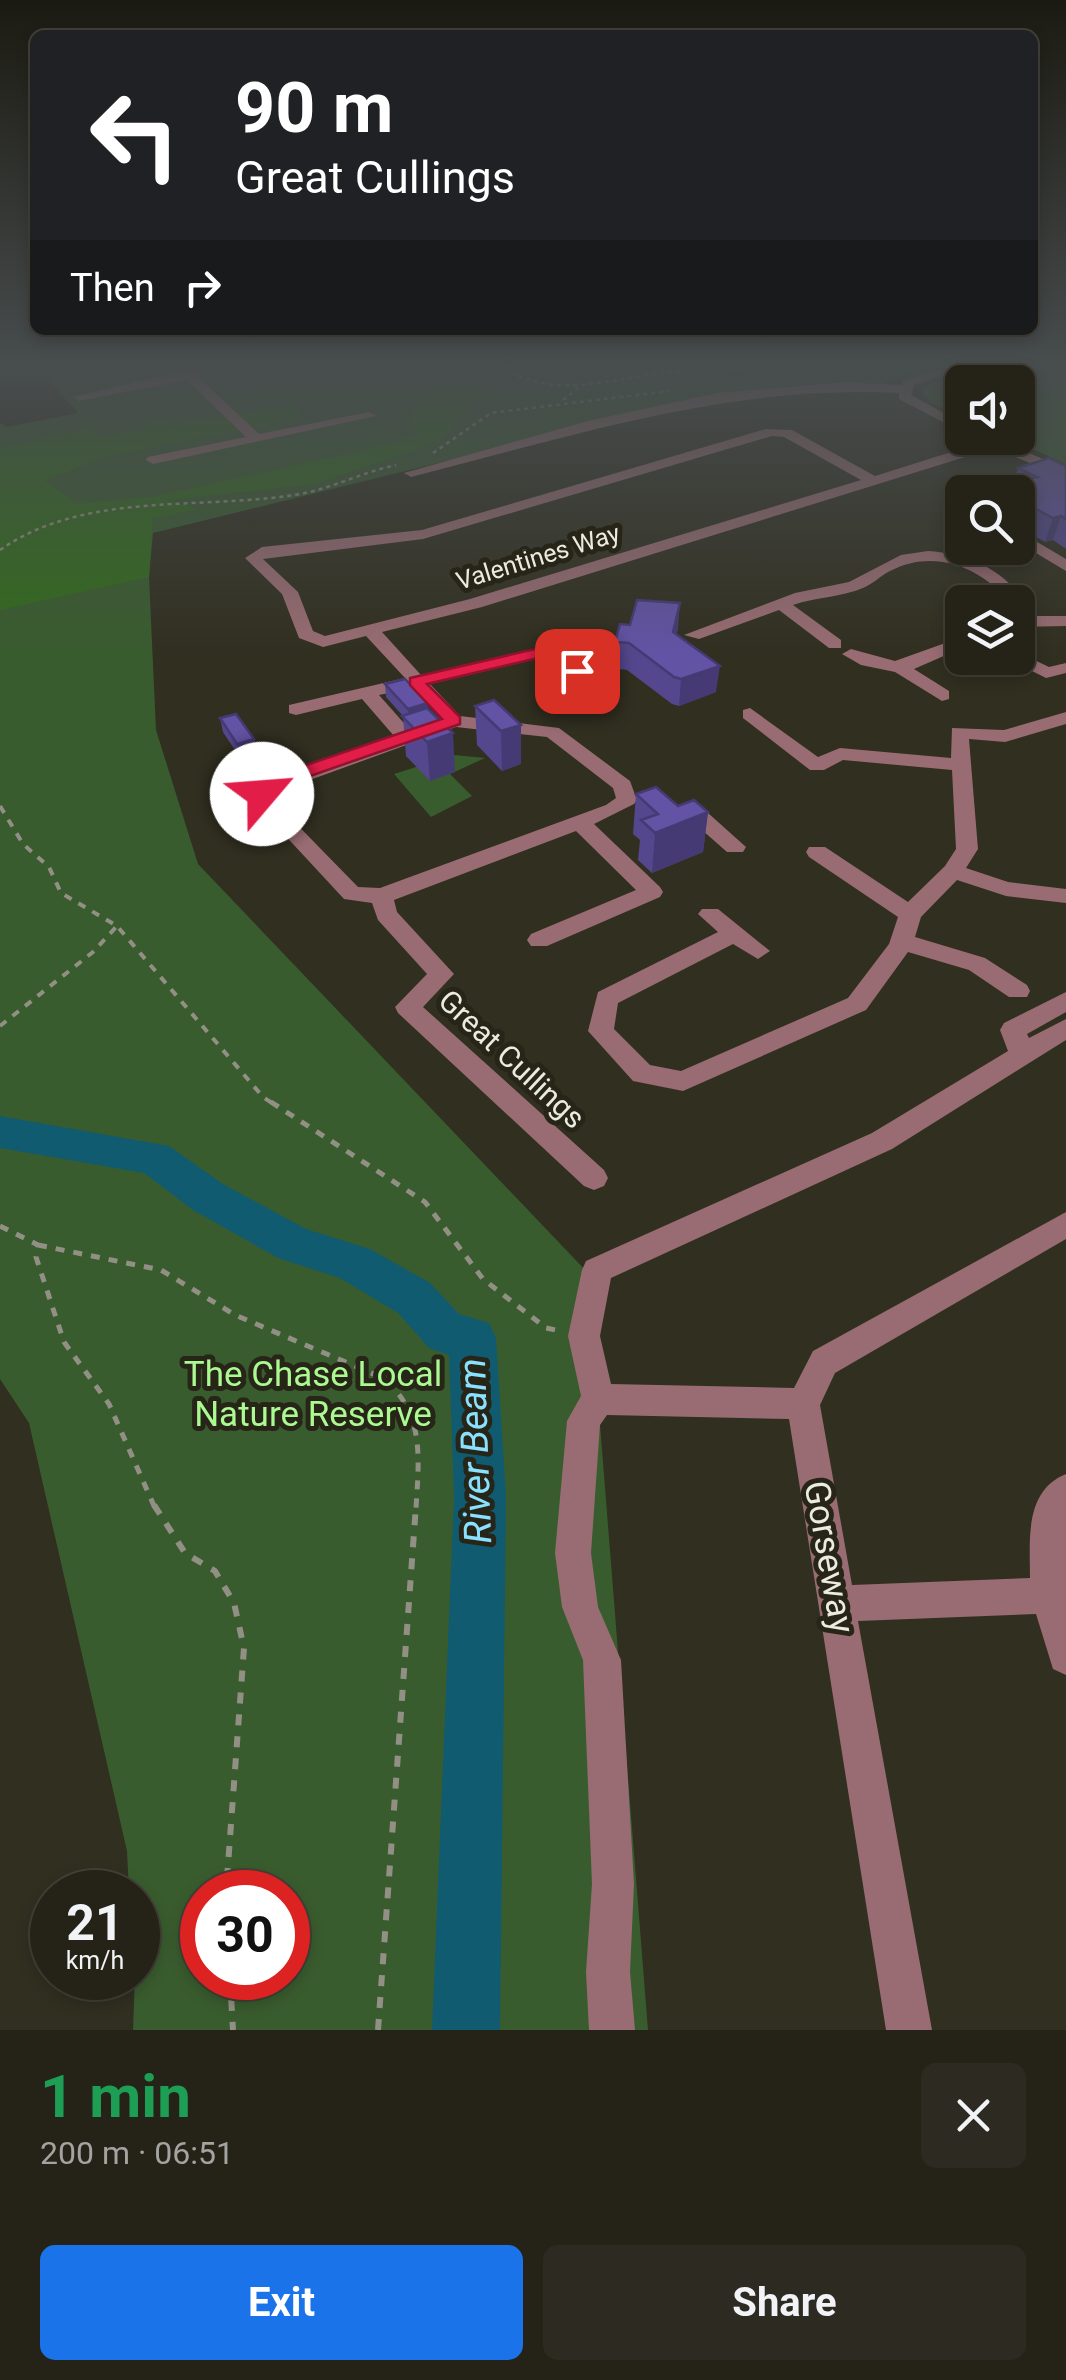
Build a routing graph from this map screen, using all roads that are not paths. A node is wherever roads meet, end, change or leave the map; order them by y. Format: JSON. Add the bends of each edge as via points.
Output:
{"nodes":[{"id":1,"x":427,"y":464,"type":"edge"},
{"id":2,"x":663,"y":464,"type":"edge"},
{"id":3,"x":842,"y":464,"type":"edge"},
{"id":4,"x":920,"y":464,"type":"edge"},
{"id":5,"x":1043,"y":464,"type":"edge"},
{"id":6,"x":404,"y":469,"type":"road end"},
{"id":7,"x":1066,"y":474,"type":"edge"},
{"id":8,"x":872,"y":480,"type":"junction"},
{"id":9,"x":1035,"y":546,"type":"edge"},
{"id":10,"x":945,"y":552,"type":"edge"},
{"id":11,"x":1062,"y":559,"type":"edge"},
{"id":12,"x":974,"y":565,"type":"edge"},
{"id":13,"x":1003,"y":585,"type":"edge"},
{"id":14,"x":783,"y":605,"type":"junction"},
{"id":15,"x":1035,"y":620,"type":"edge"},
{"id":16,"x":1066,"y":621,"type":"edge"},
{"id":17,"x":370,"y":630,"type":"junction"},
{"id":18,"x":693,"y":635,"type":"dead end"},
{"id":19,"x":945,"y":650,"type":"edge"},
{"id":20,"x":1035,"y":667,"type":"edge"},
{"id":21,"x":1066,"y":668,"type":"edge"},
{"id":22,"x":902,"y":669,"type":"junction"},
{"id":23,"x":416,"y":682,"type":"junction"},
{"id":24,"x":610,"y":690,"type":"dead end"},
{"id":25,"x":366,"y":692,"type":"junction"},
{"id":26,"x":942,"y":694,"type":"dead end"},
{"id":27,"x":296,"y":709,"type":"dead end"},
{"id":28,"x":750,"y":714,"type":"dead end"},
{"id":29,"x":1066,"y":718,"type":"edge"},
{"id":30,"x":454,"y":721,"type":"junction"},
{"id":31,"x":406,"y":738,"type":"junction"},
{"id":32,"x":958,"y":765,"type":"junction"},
{"id":33,"x":626,"y":800,"type":"junction"},
{"id":34,"x":579,"y":822,"type":"junction"},
{"id":35,"x":735,"y":847,"type":"dead end"},
{"id":36,"x":817,"y":852,"type":"dead end"},
{"id":37,"x":954,"y":870,"type":"junction"},
{"id":38,"x":382,"y":896,"type":"junction"},
{"id":39,"x":1066,"y":896,"type":"edge"},
{"id":40,"x":710,"y":914,"type":"dead end"},
{"id":41,"x":910,"y":914,"type":"junction"},
{"id":42,"x":734,"y":934,"type":"junction"},
{"id":43,"x":540,"y":940,"type":"dead end"},
{"id":44,"x":901,"y":941,"type":"junction"},
{"id":45,"x":758,"y":951,"type":"dead end"},
{"id":46,"x":1018,"y":991,"type":"dead end"},
{"id":47,"x":1066,"y":1001,"type":"edge"},
{"id":48,"x":1066,"y":1028,"type":"edge"},
{"id":49,"x":1023,"y":1056,"type":"junction"},
{"id":50,"x":594,"y":1178,"type":"dead end"},
{"id":51,"x":1066,"y":1224,"type":"edge"},
{"id":52,"x":598,"y":1399,"type":"junction"},
{"id":53,"x":803,"y":1404,"type":"junction"},
{"id":54,"x":1066,"y":1491,"type":"edge"},
{"id":55,"x":1049,"y":1595,"type":"junction"},
{"id":56,"x":837,"y":1604,"type":"junction"},
{"id":57,"x":1066,"y":1656,"type":"edge"},
{"id":58,"x":612,"y":2030,"type":"edge"},
{"id":59,"x":910,"y":2030,"type":"edge"}],
"edges":[{"from":1,"to":6,"type":"street"},
{"from":2,"to":17,"type":"street","name":"Valentines Way","via":[[423,534],[253,558],[290,592],[305,634],[323,642]]},
{"from":3,"to":8,"type":"street","name":"Valentines Way"},
{"from":4,"to":8,"type":"street","name":"Valentines Way"},
{"from":5,"to":7,"type":"street"},
{"from":8,"to":17,"type":"street","name":"Valentines Way"},
{"from":9,"to":11,"type":"street"},
{"from":10,"to":14,"type":"street","via":[[910,557],[859,585]]},
{"from":12,"to":13,"type":"street"},
{"from":14,"to":18,"type":"street"},
{"from":14,"to":22,"type":"street","via":[[874,666]]},
{"from":15,"to":16,"type":"street"},
{"from":17,"to":23,"type":"street"},
{"from":19,"to":22,"type":"street"},
{"from":20,"to":21,"type":"street","via":[[1046,673]]},
{"from":22,"to":26,"type":"street"},
{"from":23,"to":24,"type":"street","via":[[544,652]]},
{"from":23,"to":25,"type":"street"},
{"from":23,"to":30,"type":"street"},
{"from":25,"to":27,"type":"street"},
{"from":25,"to":31,"type":"street"},
{"from":28,"to":32,"type":"street","via":[[817,766],[840,754]]},
{"from":29,"to":32,"type":"street","via":[[1005,736],[959,732]]},
{"from":30,"to":31,"type":"street"},
{"from":30,"to":33,"type":"street","via":[[560,735],[624,785]]},
{"from":31,"to":38,"type":"street","via":[[278,781],[262,794],[352,894]]},
{"from":32,"to":37,"type":"street","via":[[968,848]]},
{"from":33,"to":34,"type":"street"},
{"from":33,"to":35,"type":"street","via":[[701,818]]},
{"from":34,"to":38,"type":"street"},
{"from":34,"to":43,"type":"street","via":[[652,892]]},
{"from":36,"to":41,"type":"street"},
{"from":37,"to":39,"type":"street","via":[[1006,889]]},
{"from":37,"to":41,"type":"street"},
{"from":38,"to":50,"type":"street","name":"Great Cullings","via":[[386,915],[442,974],[407,1006]]},
{"from":40,"to":42,"type":"street"},
{"from":41,"to":44,"type":"street"},
{"from":42,"to":44,"type":"street","via":[[607,998],[600,1032],[642,1074],[683,1082],[857,1004]]},
{"from":42,"to":45,"type":"street"},
{"from":44,"to":46,"type":"street","via":[[977,964]]},
{"from":47,"to":49,"type":"street","via":[[1013,1030]]},
{"from":48,"to":49,"type":"street"},
{"from":49,"to":52,"type":"street","via":[[882,1142],[597,1270],[584,1336]]},
{"from":51,"to":53,"type":"street","via":[[824,1362]]},
{"from":52,"to":53,"type":"street"},
{"from":52,"to":58,"type":"street","via":[[584,1421],[574,1553],[580,1608],[602,1660]]},
{"from":53,"to":56,"type":"street","name":"Gorseway"},
{"from":54,"to":55,"type":"street","via":[[1048,1520]]},
{"from":55,"to":56,"type":"street"},
{"from":55,"to":57,"type":"street"},
{"from":56,"to":59,"type":"street","name":"Gorseway"}]}
